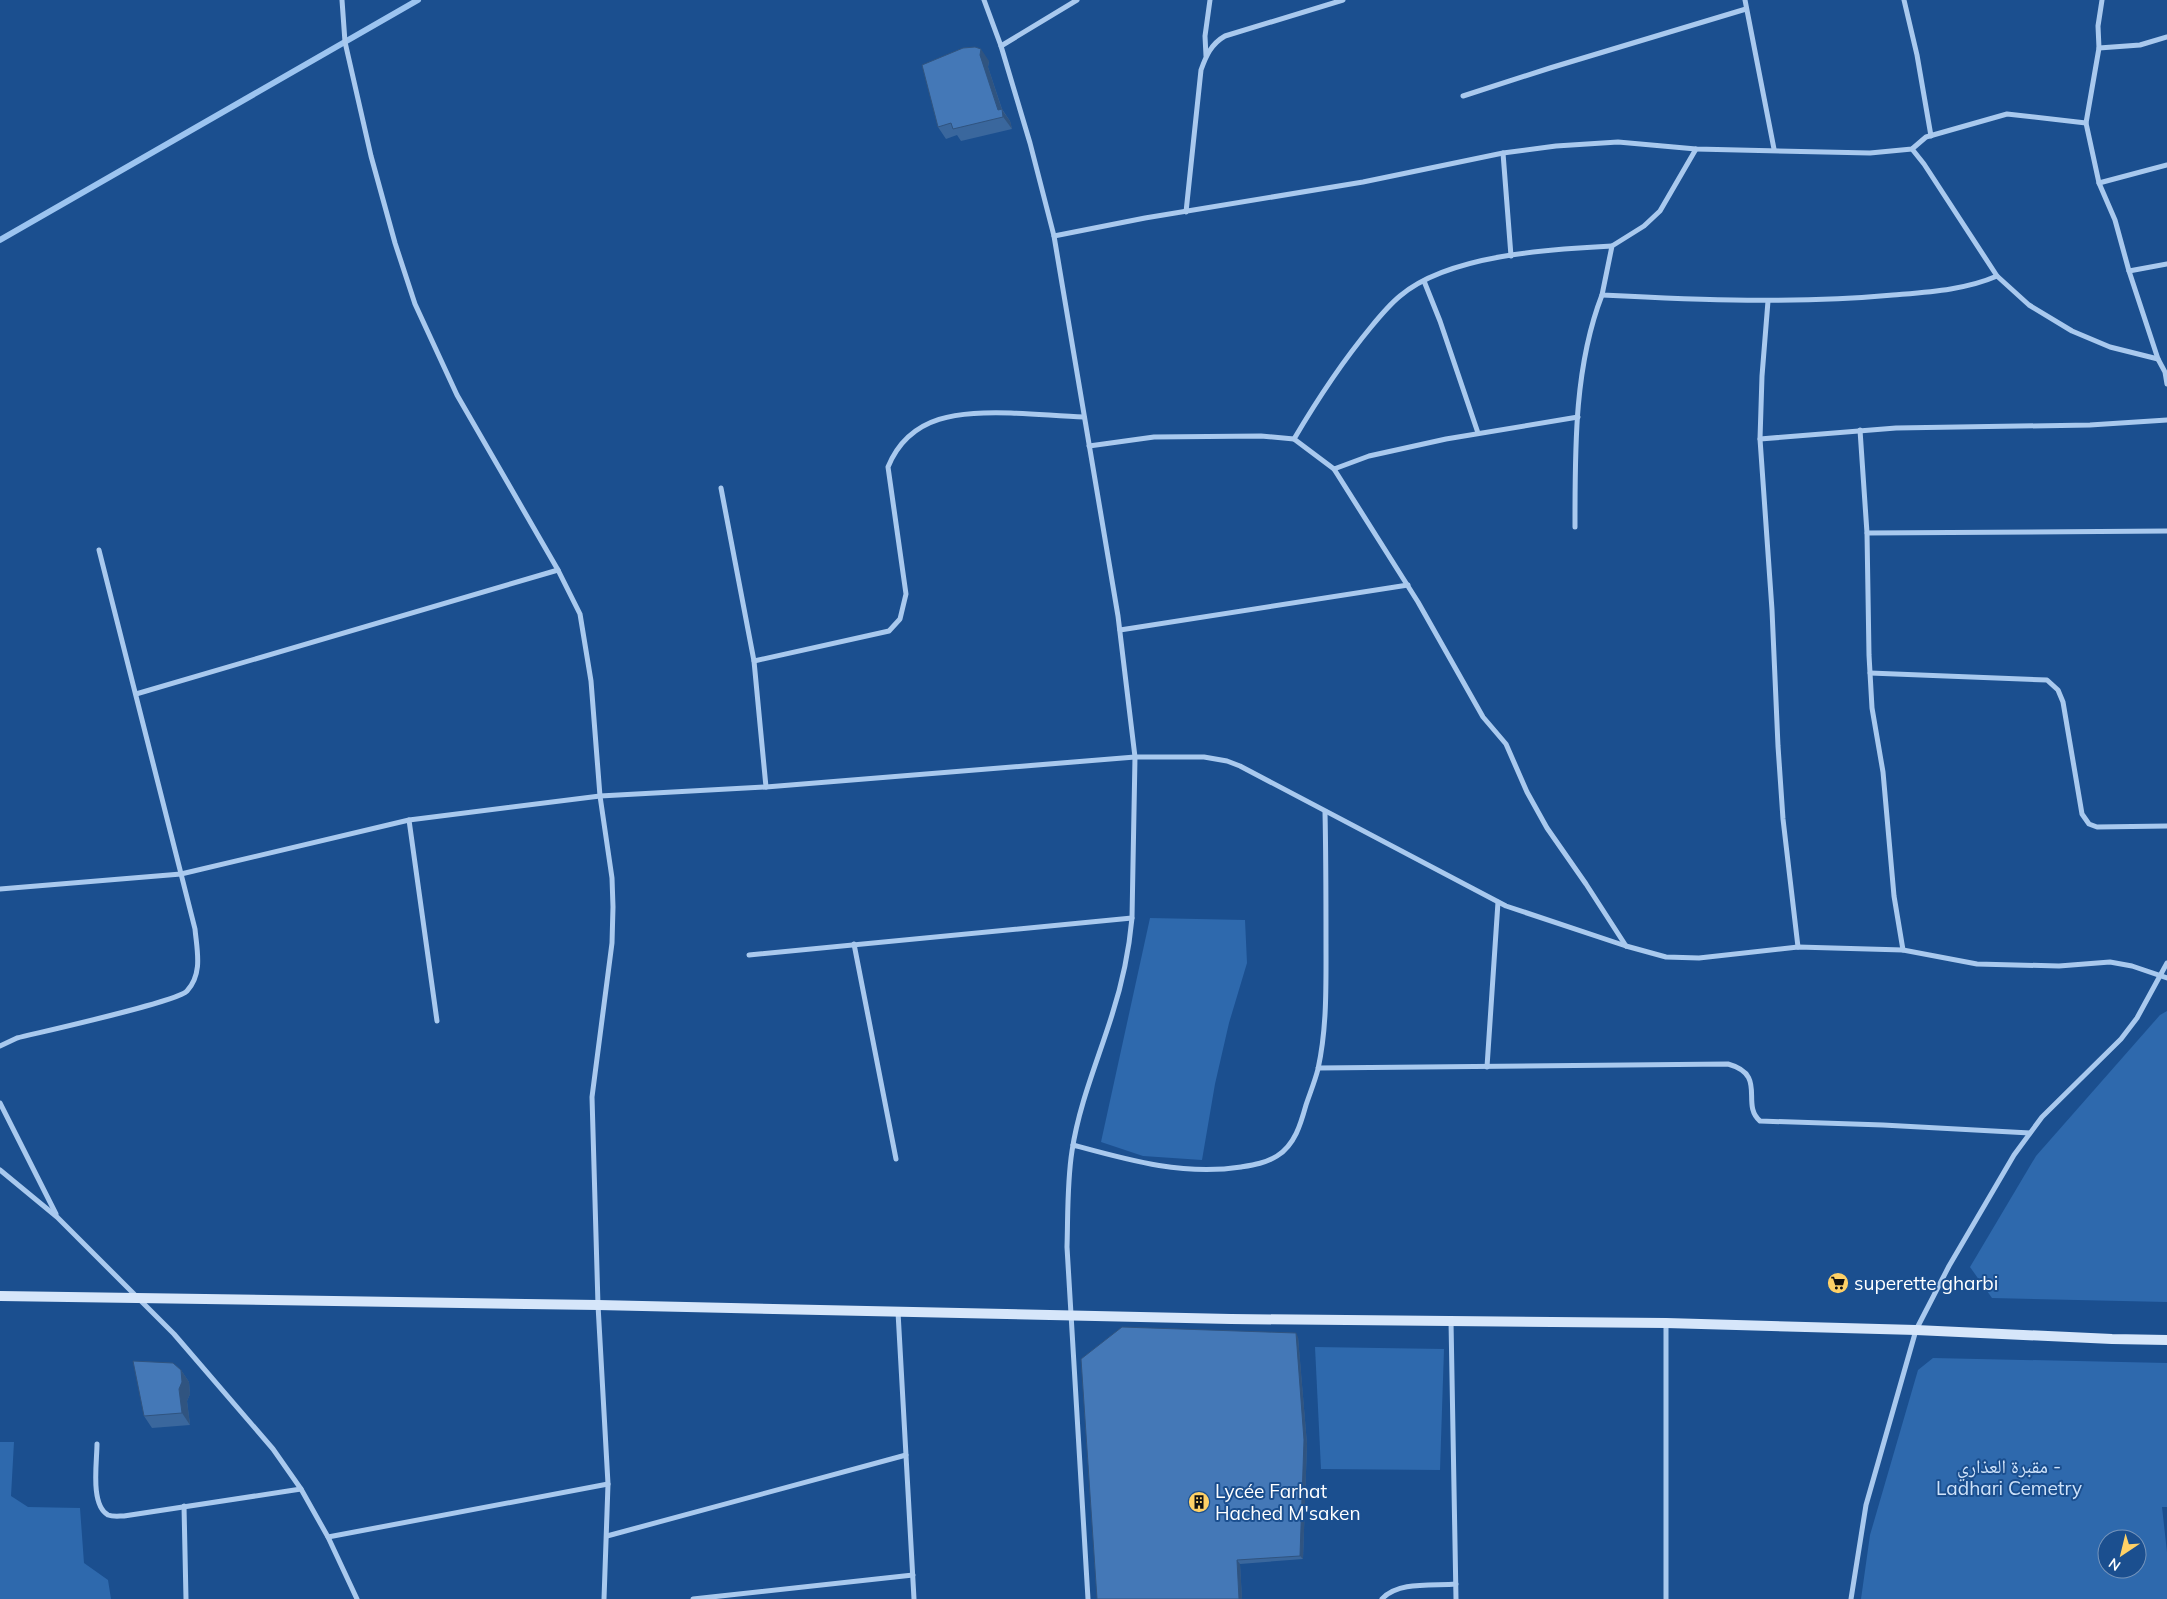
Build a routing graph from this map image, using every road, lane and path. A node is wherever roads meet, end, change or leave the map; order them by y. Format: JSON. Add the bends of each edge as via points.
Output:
{"nodes":[{"id":1,"x":342,"y":0,"type":"edge"},
{"id":2,"x":984,"y":0,"type":"edge"},
{"id":3,"x":1077,"y":0,"type":"edge"},
{"id":4,"x":1210,"y":0,"type":"edge"},
{"id":5,"x":1342,"y":0,"type":"edge"},
{"id":6,"x":1745,"y":0,"type":"edge"},
{"id":7,"x":1904,"y":0,"type":"edge"},
{"id":8,"x":2102,"y":0,"type":"edge"},
{"id":9,"x":1746,"y":9,"type":"junction"},
{"id":10,"x":2167,"y":37,"type":"edge"},
{"id":11,"x":1001,"y":46,"type":"junction"},
{"id":12,"x":2099,"y":48,"type":"junction"},
{"id":13,"x":1206,"y":56,"type":"junction"},
{"id":14,"x":1463,"y":96,"type":"dead end"},
{"id":15,"x":2086,"y":123,"type":"junction"},
{"id":16,"x":1931,"y":136,"type":"junction"},
{"id":17,"x":1696,"y":149,"type":"junction"},
{"id":18,"x":1774,"y":149,"type":"junction"},
{"id":19,"x":1912,"y":149,"type":"junction"},
{"id":20,"x":1503,"y":153,"type":"junction"},
{"id":21,"x":2167,"y":165,"type":"edge"},
{"id":22,"x":2099,"y":182,"type":"junction"},
{"id":23,"x":1186,"y":212,"type":"junction"},
{"id":24,"x":1054,"y":236,"type":"junction"},
{"id":25,"x":1612,"y":246,"type":"junction"},
{"id":26,"x":1511,"y":256,"type":"junction"},
{"id":27,"x":2167,"y":264,"type":"edge"},
{"id":28,"x":2128,"y":271,"type":"junction"},
{"id":29,"x":1997,"y":276,"type":"junction"},
{"id":30,"x":1424,"y":281,"type":"junction"},
{"id":31,"x":1602,"y":295,"type":"junction"},
{"id":32,"x":1768,"y":300,"type":"junction"},
{"id":33,"x":2158,"y":359,"type":"junction"},
{"id":34,"x":2167,"y":384,"type":"edge"},
{"id":35,"x":1084,"y":417,"type":"junction"},
{"id":36,"x":1578,"y":417,"type":"junction"},
{"id":37,"x":2167,"y":420,"type":"edge"},
{"id":38,"x":1860,"y":430,"type":"junction"},
{"id":39,"x":1478,"y":433,"type":"junction"},
{"id":40,"x":1294,"y":439,"type":"junction"},
{"id":41,"x":1760,"y":439,"type":"junction"},
{"id":42,"x":1089,"y":446,"type":"junction"},
{"id":43,"x":1334,"y":469,"type":"junction"},
{"id":44,"x":721,"y":488,"type":"dead end"},
{"id":45,"x":1575,"y":527,"type":"dead end"},
{"id":46,"x":2167,"y":530,"type":"edge"},
{"id":47,"x":1867,"y":532,"type":"junction"},
{"id":48,"x":99,"y":550,"type":"dead end"},
{"id":49,"x":558,"y":570,"type":"junction"},
{"id":50,"x":1408,"y":585,"type":"junction"},
{"id":51,"x":1120,"y":630,"type":"junction"},
{"id":52,"x":754,"y":661,"type":"junction"},
{"id":53,"x":1870,"y":673,"type":"junction"},
{"id":54,"x":136,"y":694,"type":"junction"},
{"id":55,"x":1135,"y":757,"type":"junction"},
{"id":56,"x":766,"y":787,"type":"junction"},
{"id":57,"x":600,"y":796,"type":"junction"},
{"id":58,"x":1325,"y":812,"type":"junction"},
{"id":59,"x":409,"y":820,"type":"junction"},
{"id":60,"x":2167,"y":826,"type":"edge"},
{"id":61,"x":182,"y":874,"type":"junction"},
{"id":62,"x":0,"y":889,"type":"edge"},
{"id":63,"x":1498,"y":902,"type":"junction"},
{"id":64,"x":1132,"y":918,"type":"junction"},
{"id":65,"x":854,"y":944,"type":"junction"},
{"id":66,"x":1626,"y":946,"type":"junction"},
{"id":67,"x":1798,"y":947,"type":"junction"},
{"id":68,"x":1903,"y":950,"type":"junction"},
{"id":69,"x":748,"y":954,"type":"dead end"},
{"id":70,"x":2167,"y":963,"type":"edge"},
{"id":71,"x":2164,"y":978,"type":"edge"},
{"id":72,"x":436,"y":1021,"type":"dead end"},
{"id":73,"x":0,"y":1046,"type":"edge"},
{"id":74,"x":1487,"y":1067,"type":"junction"},
{"id":75,"x":1318,"y":1068,"type":"junction"},
{"id":76,"x":0,"y":1103,"type":"edge"},
{"id":77,"x":2030,"y":1133,"type":"junction"},
{"id":78,"x":1073,"y":1145,"type":"junction"},
{"id":79,"x":896,"y":1159,"type":"dead end"},
{"id":80,"x":0,"y":1170,"type":"edge"},
{"id":81,"x":57,"y":1217,"type":"junction"},
{"id":82,"x":0,"y":1296,"type":"edge"},
{"id":83,"x":139,"y":1298,"type":"junction"},
{"id":84,"x":598,"y":1306,"type":"junction"},
{"id":85,"x":898,"y":1312,"type":"junction"},
{"id":86,"x":1071,"y":1316,"type":"junction"},
{"id":87,"x":1451,"y":1321,"type":"junction"},
{"id":88,"x":1666,"y":1323,"type":"junction"},
{"id":89,"x":1916,"y":1330,"type":"junction"},
{"id":90,"x":2167,"y":1340,"type":"edge"},
{"id":91,"x":97,"y":1444,"type":"dead end"},
{"id":92,"x":906,"y":1455,"type":"junction"},
{"id":93,"x":608,"y":1484,"type":"junction"},
{"id":94,"x":301,"y":1489,"type":"junction"},
{"id":95,"x":184,"y":1506,"type":"junction"},
{"id":96,"x":606,"y":1536,"type":"junction"},
{"id":97,"x":328,"y":1537,"type":"junction"},
{"id":98,"x":913,"y":1575,"type":"junction"},
{"id":99,"x":1456,"y":1584,"type":"junction"},
{"id":100,"x":186,"y":1599,"type":"edge"},
{"id":101,"x":357,"y":1599,"type":"edge"},
{"id":102,"x":604,"y":1599,"type":"edge"},
{"id":103,"x":693,"y":1599,"type":"edge"},
{"id":104,"x":914,"y":1599,"type":"edge"},
{"id":105,"x":1088,"y":1599,"type":"edge"},
{"id":106,"x":1382,"y":1599,"type":"edge"},
{"id":107,"x":1456,"y":1599,"type":"edge"},
{"id":108,"x":1666,"y":1599,"type":"edge"},
{"id":109,"x":1851,"y":1599,"type":"edge"}],
"edges":[{"from":1,"to":49,"type":"street","via":[[345,42],[371,156],[415,304],[457,395]]},
{"from":2,"to":11,"type":"street"},
{"from":3,"to":11,"type":"street"},
{"from":4,"to":13,"type":"street"},
{"from":5,"to":13,"type":"street","via":[[1225,36]]},
{"from":6,"to":9,"type":"street"},
{"from":7,"to":16,"type":"street"},
{"from":8,"to":12,"type":"street"},
{"from":9,"to":14,"type":"street"},
{"from":9,"to":18,"type":"street"},
{"from":10,"to":12,"type":"street","via":[[2140,45]]},
{"from":11,"to":24,"type":"street"},
{"from":12,"to":15,"type":"street"},
{"from":13,"to":23,"type":"street","via":[[1200,70]]},
{"from":15,"to":16,"type":"street","via":[[2007,114]]},
{"from":15,"to":22,"type":"street"},
{"from":16,"to":19,"type":"street"},
{"from":17,"to":18,"type":"street"},
{"from":17,"to":20,"type":"street","via":[[1618,142]]},
{"from":17,"to":25,"type":"street","via":[[1660,211],[1644,226]]},
{"from":18,"to":19,"type":"street","via":[[1836,153]]},
{"from":19,"to":29,"type":"street"},
{"from":20,"to":23,"type":"street","via":[[1363,182]]},
{"from":20,"to":26,"type":"street"},
{"from":21,"to":22,"type":"street"},
{"from":22,"to":28,"type":"street","via":[[2115,220]]},
{"from":23,"to":24,"type":"street"},
{"from":24,"to":35,"type":"street"},
{"from":25,"to":26,"type":"street"},
{"from":25,"to":31,"type":"street"},
{"from":26,"to":30,"type":"street","via":[[1449,270]]},
{"from":27,"to":28,"type":"street"},
{"from":28,"to":33,"type":"street"},
{"from":29,"to":32,"type":"street","via":[[1965,287],[1914,294],[1859,299]]},
{"from":29,"to":33,"type":"street","via":[[2029,305],[2072,331],[2110,347]]},
{"from":30,"to":39,"type":"street"},
{"from":30,"to":40,"type":"street","via":[[1400,295],[1351,352]]},
{"from":31,"to":32,"type":"street"},
{"from":31,"to":36,"type":"street","via":[[1587,347]]},
{"from":32,"to":41,"type":"street"},
{"from":33,"to":34,"type":"street"},
{"from":35,"to":42,"type":"street"},
{"from":35,"to":52,"type":"street","via":[[975,412],[939,418],[912,434],[888,467],[906,594],[900,619],[889,631]]},
{"from":36,"to":39,"type":"street"},
{"from":36,"to":45,"type":"street"},
{"from":37,"to":38,"type":"street"},
{"from":38,"to":41,"type":"street"},
{"from":38,"to":47,"type":"street"},
{"from":39,"to":43,"type":"street","via":[[1369,456]]},
{"from":40,"to":42,"type":"street","via":[[1261,436],[1154,437]]},
{"from":40,"to":43,"type":"street"},
{"from":41,"to":67,"type":"street","via":[[1778,755]]},
{"from":42,"to":51,"type":"street"},
{"from":43,"to":50,"type":"street"},
{"from":44,"to":52,"type":"street"},
{"from":46,"to":47,"type":"street"},
{"from":47,"to":53,"type":"street"},
{"from":48,"to":54,"type":"street"},
{"from":49,"to":54,"type":"street"},
{"from":49,"to":57,"type":"street","via":[[580,614],[591,681]]},
{"from":50,"to":51,"type":"street"},
{"from":50,"to":66,"type":"street","via":[[1483,717],[1506,744],[1547,828]]},
{"from":51,"to":55,"type":"street"},
{"from":52,"to":56,"type":"street"},
{"from":53,"to":60,"type":"street","via":[[2047,680],[2058,690],[2063,702],[2085,820],[2097,827]]},
{"from":53,"to":68,"type":"street","via":[[1894,896]]},
{"from":54,"to":61,"type":"street"},
{"from":55,"to":56,"type":"street"},
{"from":55,"to":58,"type":"street","via":[[1204,757],[1227,761]]},
{"from":55,"to":64,"type":"street"},
{"from":56,"to":57,"type":"street"},
{"from":57,"to":59,"type":"street"},
{"from":57,"to":84,"type":"street","via":[[612,878],[613,916],[592,1097]]},
{"from":58,"to":63,"type":"street"},
{"from":58,"to":75,"type":"street","via":[[1326,988]]},
{"from":59,"to":61,"type":"street"},
{"from":59,"to":72,"type":"street"},
{"from":61,"to":62,"type":"street"},
{"from":61,"to":73,"type":"street","via":[[196,929],[198,958],[198,970],[185,993],[17,1038]]},
{"from":63,"to":66,"type":"street"},
{"from":63,"to":74,"type":"street"},
{"from":64,"to":65,"type":"street"},
{"from":64,"to":78,"type":"street","via":[[1119,991]]},
{"from":65,"to":69,"type":"street"},
{"from":65,"to":79,"type":"street"},
{"from":66,"to":67,"type":"street","via":[[1686,958]]},
{"from":67,"to":68,"type":"street"},
{"from":68,"to":71,"type":"street","via":[[1977,964],[2059,966],[2110,962]]},
{"from":70,"to":71,"type":"street"},
{"from":71,"to":77,"type":"street","via":[[2121,1039],[2042,1117]]},
{"from":74,"to":75,"type":"street"},
{"from":74,"to":77,"type":"street","via":[[1728,1064],[1738,1067],[1749,1077],[1753,1113],[1760,1122]]},
{"from":75,"to":78,"type":"street","via":[[1299,1128],[1291,1142],[1278,1156],[1260,1164],[1232,1168],[1169,1168]]},
{"from":76,"to":81,"type":"street"},
{"from":77,"to":89,"type":"street","via":[[1949,1266]]},
{"from":78,"to":86,"type":"street","via":[[1067,1247]]},
{"from":80,"to":81,"type":"street"},
{"from":81,"to":83,"type":"street"},
{"from":82,"to":83,"type":"main road"},
{"from":83,"to":84,"type":"main road"},
{"from":83,"to":94,"type":"street","via":[[273,1449]]},
{"from":84,"to":85,"type":"main road"},
{"from":84,"to":93,"type":"street"},
{"from":85,"to":86,"type":"main road"},
{"from":85,"to":92,"type":"street"},
{"from":86,"to":87,"type":"main road"},
{"from":86,"to":105,"type":"street"},
{"from":87,"to":88,"type":"main road"},
{"from":87,"to":99,"type":"street"},
{"from":88,"to":89,"type":"main road"},
{"from":88,"to":108,"type":"street"},
{"from":89,"to":90,"type":"main road"},
{"from":89,"to":109,"type":"street","via":[[1866,1505]]},
{"from":91,"to":95,"type":"street","via":[[96,1494],[99,1505],[108,1514],[124,1516]]},
{"from":92,"to":96,"type":"street"},
{"from":92,"to":98,"type":"street"},
{"from":93,"to":96,"type":"street"},
{"from":93,"to":97,"type":"street"},
{"from":94,"to":95,"type":"street"},
{"from":94,"to":97,"type":"street"},
{"from":95,"to":100,"type":"street"},
{"from":96,"to":102,"type":"street"},
{"from":97,"to":101,"type":"street"},
{"from":98,"to":103,"type":"street"},
{"from":98,"to":104,"type":"street"},
{"from":99,"to":106,"type":"street","via":[[1399,1588]]},
{"from":99,"to":107,"type":"street"}]}
